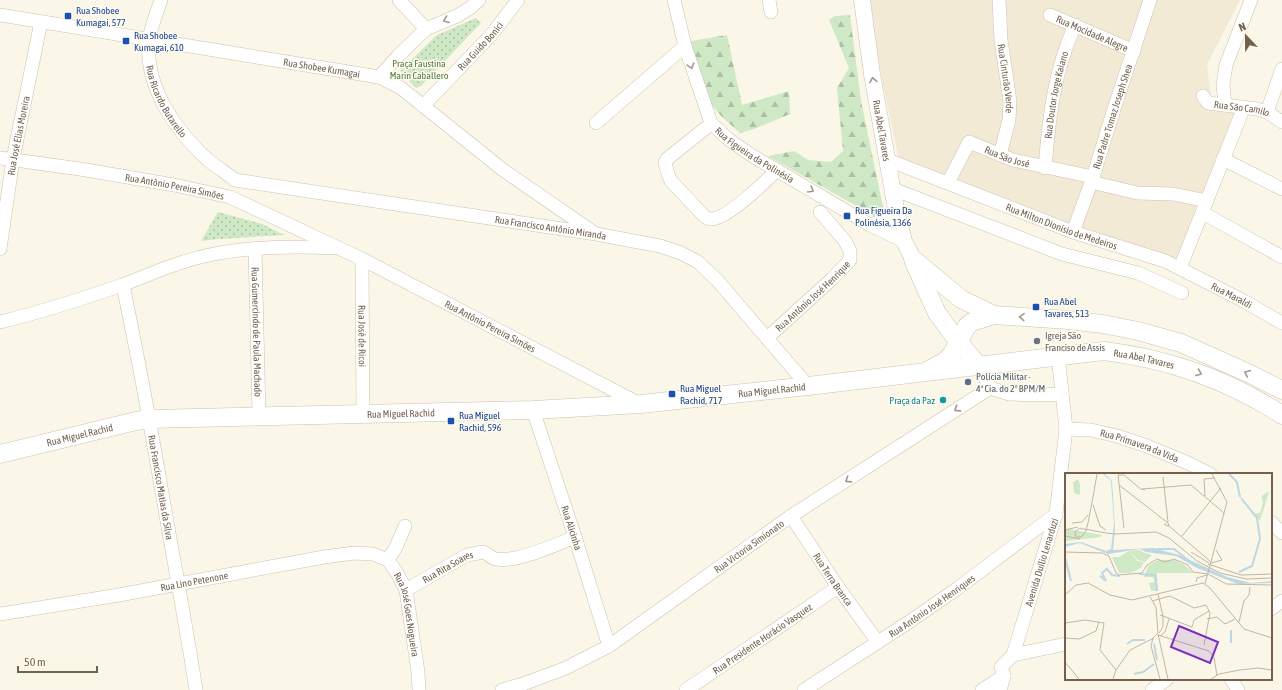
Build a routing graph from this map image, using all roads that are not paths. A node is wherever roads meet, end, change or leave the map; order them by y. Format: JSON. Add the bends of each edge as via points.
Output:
{"nodes":[{"id":1,"x":161,"y":0,"type":"edge"},
{"id":2,"x":399,"y":0,"type":"edge"},
{"id":3,"x":479,"y":0,"type":"edge"},
{"id":4,"x":518,"y":0,"type":"edge"},
{"id":5,"x":862,"y":0,"type":"edge"},
{"id":6,"x":999,"y":0,"type":"edge"},
{"id":7,"x":1150,"y":0,"type":"edge"},
{"id":8,"x":1251,"y":0,"type":"edge"},
{"id":9,"x":674,"y":1,"type":"edge"},
{"id":10,"x":0,"y":14,"type":"edge"},
{"id":11,"x":1050,"y":15,"type":"dead end"},
{"id":12,"x":40,"y":22,"type":"junction"},
{"id":13,"x":1075,"y":25,"type":"junction"},
{"id":14,"x":426,"y":29,"type":"junction"},
{"id":15,"x":149,"y":40,"type":"junction"},
{"id":16,"x":685,"y":46,"type":"junction"},
{"id":17,"x":1134,"y":51,"type":"junction"},
{"id":18,"x":1282,"y":69,"type":"edge"},
{"id":19,"x":379,"y":78,"type":"junction"},
{"id":20,"x":1203,"y":96,"type":"dead end"},
{"id":21,"x":1225,"y":105,"type":"junction"},
{"id":22,"x":423,"y":106,"type":"junction"},
{"id":23,"x":1244,"y":107,"type":"junction"},
{"id":24,"x":1267,"y":112,"type":"junction"},
{"id":25,"x":1282,"y":122,"type":"edge"},
{"id":26,"x":596,"y":123,"type":"dead end"},
{"id":27,"x":707,"y":127,"type":"dead end"},
{"id":28,"x":1000,"y":155,"type":"junction"},
{"id":29,"x":0,"y":158,"type":"edge"},
{"id":30,"x":1223,"y":158,"type":"junction"},
{"id":31,"x":13,"y":159,"type":"junction"},
{"id":32,"x":888,"y":160,"type":"junction"},
{"id":33,"x":1046,"y":168,"type":"junction"},
{"id":34,"x":777,"y":170,"type":"junction"},
{"id":35,"x":1092,"y":179,"type":"junction"},
{"id":36,"x":235,"y":180,"type":"junction"},
{"id":37,"x":948,"y":183,"type":"junction"},
{"id":38,"x":893,"y":189,"type":"junction"},
{"id":39,"x":1282,"y":189,"type":"edge"},
{"id":40,"x":230,"y":197,"type":"junction"},
{"id":41,"x":1205,"y":207,"type":"junction"},
{"id":42,"x":820,"y":212,"type":"dead end"},
{"id":43,"x":897,"y":215,"type":"junction"},
{"id":44,"x":870,"y":225,"type":"junction"},
{"id":45,"x":1073,"y":232,"type":"junction"},
{"id":46,"x":596,"y":234,"type":"junction"},
{"id":47,"x":904,"y":241,"type":"junction"},
{"id":48,"x":340,"y":248,"type":"junction"},
{"id":49,"x":0,"y":249,"type":"edge"},
{"id":50,"x":255,"y":249,"type":"junction"},
{"id":51,"x":1282,"y":257,"type":"edge"},
{"id":52,"x":362,"y":259,"type":"junction"},
{"id":53,"x":912,"y":259,"type":"junction"},
{"id":54,"x":1180,"y":268,"type":"junction"},
{"id":55,"x":123,"y":284,"type":"junction"},
{"id":56,"x":1182,"y":293,"type":"dead end"},
{"id":57,"x":961,"y":299,"type":"junction"},
{"id":58,"x":937,"y":313,"type":"junction"},
{"id":59,"x":994,"y":315,"type":"junction"},
{"id":60,"x":0,"y":322,"type":"edge"},
{"id":61,"x":1282,"y":323,"type":"edge"},
{"id":62,"x":1103,"y":324,"type":"junction"},
{"id":63,"x":1138,"y":331,"type":"junction"},
{"id":64,"x":767,"y":338,"type":"junction"},
{"id":65,"x":959,"y":343,"type":"junction"},
{"id":66,"x":1104,"y":351,"type":"junction"},
{"id":67,"x":1134,"y":355,"type":"junction"},
{"id":68,"x":1058,"y":356,"type":"junction"},
{"id":69,"x":979,"y":366,"type":"junction"},
{"id":70,"x":925,"y":372,"type":"junction"},
{"id":71,"x":808,"y":386,"type":"junction"},
{"id":72,"x":990,"y":388,"type":"junction"},
{"id":73,"x":1282,"y":390,"type":"edge"},
{"id":74,"x":1062,"y":394,"type":"junction"},
{"id":75,"x":641,"y":404,"type":"junction"},
{"id":76,"x":533,"y":410,"type":"junction"},
{"id":77,"x":363,"y":413,"type":"junction"},
{"id":78,"x":259,"y":415,"type":"junction"},
{"id":79,"x":1282,"y":415,"type":"edge"},
{"id":80,"x":150,"y":419,"type":"junction"},
{"id":81,"x":1066,"y":429,"type":"junction"},
{"id":82,"x":0,"y":454,"type":"edge"},
{"id":83,"x":1208,"y":473,"type":"edge"},
{"id":84,"x":1061,"y":514,"type":"edge"},
{"id":85,"x":791,"y":516,"type":"junction"},
{"id":86,"x":1272,"y":523,"type":"edge"},
{"id":87,"x":405,"y":526,"type":"dead end"},
{"id":88,"x":1282,"y":533,"type":"edge"},
{"id":89,"x":575,"y":537,"type":"junction"},
{"id":90,"x":388,"y":560,"type":"junction"},
{"id":91,"x":179,"y":584,"type":"junction"},
{"id":92,"x":838,"y":587,"type":"junction"},
{"id":93,"x":406,"y":590,"type":"junction"},
{"id":94,"x":1282,"y":601,"type":"edge"},
{"id":95,"x":1272,"y":608,"type":"edge"},
{"id":96,"x":0,"y":614,"type":"edge"},
{"id":97,"x":877,"y":642,"type":"junction"},
{"id":98,"x":1065,"y":644,"type":"edge"},
{"id":99,"x":609,"y":646,"type":"junction"},
{"id":100,"x":1013,"y":655,"type":"junction"},
{"id":101,"x":418,"y":672,"type":"junction"},
{"id":102,"x":1004,"y":676,"type":"junction"},
{"id":103,"x":1167,"y":680,"type":"edge"},
{"id":104,"x":1232,"y":680,"type":"edge"},
{"id":105,"x":196,"y":690,"type":"edge"},
{"id":106,"x":419,"y":690,"type":"edge"},
{"id":107,"x":428,"y":690,"type":"edge"},
{"id":108,"x":502,"y":690,"type":"edge"},
{"id":109,"x":686,"y":690,"type":"edge"},
{"id":110,"x":804,"y":690,"type":"edge"},
{"id":111,"x":982,"y":690,"type":"edge"},
{"id":112,"x":1000,"y":690,"type":"edge"},
{"id":113,"x":1152,"y":690,"type":"edge"},
{"id":114,"x":1238,"y":690,"type":"edge"}],
"edges":[{"from":1,"to":15,"type":"street","name":"Rua Ricardo Butarello"},
{"from":2,"to":14,"type":"street"},
{"from":3,"to":14,"type":"street","one_way":true,"via":[[457,16]]},
{"from":4,"to":22,"type":"street","name":"Rua Guido Bonici","via":[[492,34]]},
{"from":32,"to":5,"type":"street","name":"Rua Abel Tavares","one_way":true},
{"from":6,"to":28,"type":"street","name":"Rua Cinturão Verde","via":[[1001,40],[1010,102],[1009,120]]},
{"from":7,"to":17,"type":"street","name":"Rua Padre Tomaz Joseph Shea"},
{"from":8,"to":21,"type":"street","via":[[1226,65],[1223,85]]},
{"from":9,"to":16,"type":"street","name":"Rua Figueira da Polinésia"},
{"from":10,"to":12,"type":"street","name":"Rua Shobee Kumagai"},
{"from":11,"to":13,"type":"street","name":"Rua Mocidade Alegre"},
{"from":12,"to":15,"type":"street","name":"Rua Shobee Kumagai"},
{"from":12,"to":31,"type":"street","name":"Rua José Elias Moreira"},
{"from":13,"to":17,"type":"street","name":"Rua Mocidade Alegre"},
{"from":13,"to":33,"type":"street","name":"Rua Doutor Jorge Kaiano","via":[[1064,52],[1052,101]]},
{"from":14,"to":19,"type":"street"},
{"from":15,"to":19,"type":"street","name":"Rua Shobee Kumagai"},
{"from":15,"to":36,"type":"street","name":"Rua Ricardo Butarello","via":[[153,77],[159,96],[169,114],[185,136],[208,160]]},
{"from":16,"to":26,"type":"street"},
{"from":16,"to":34,"type":"street","name":"Rua Figueira da Polinésia","one_way":true,"via":[[710,122],[728,139]]},
{"from":17,"to":35,"type":"street","name":"Rua Padre Tomaz Joseph Shea"},
{"from":18,"to":24,"type":"street"},
{"from":19,"to":22,"type":"street","name":"Rua Shobee Kumagai","via":[[401,88]]},
{"from":20,"to":21,"type":"street","name":"Rua São Camilo","via":[[1208,103]]},
{"from":21,"to":23,"type":"street","name":"Rua São Camilo"},
{"from":22,"to":46,"type":"street","name":"Rua Shobee Kumagai","via":[[503,170]]},
{"from":23,"to":24,"type":"street","name":"Rua São Camilo"},
{"from":23,"to":30,"type":"street"},
{"from":24,"to":25,"type":"street","name":"Rua São Camilo"},
{"from":27,"to":34,"type":"street","via":[[665,163],[671,181],[704,217],[716,219],[726,214]]},
{"from":28,"to":33,"type":"street","name":"Rua São José"},
{"from":28,"to":37,"type":"street","name":"Rua São José","via":[[969,142]]},
{"from":29,"to":31,"type":"street","name":"Rua Antônio Pereira Simões"},
{"from":30,"to":39,"type":"street"},
{"from":30,"to":41,"type":"street"},
{"from":31,"to":40,"type":"street","name":"Rua Antônio Pereira Simões","via":[[174,184]]},
{"from":31,"to":49,"type":"street","name":"Rua José Elias Moreira"},
{"from":32,"to":37,"type":"street","name":"Rua Milton Dionísio de Medeiros"},
{"from":32,"to":38,"type":"street","name":"Rua Abel Tavares"},
{"from":33,"to":35,"type":"street","name":"Rua São José"},
{"from":34,"to":44,"type":"street","name":"Rua Figueira da Polinésia","one_way":true},
{"from":35,"to":41,"type":"street","name":"Rua São José","via":[[1136,193],[1173,194]]},
{"from":35,"to":45,"type":"street","name":"Rua Padre Tomaz Joseph Shea"},
{"from":36,"to":40,"type":"street"},
{"from":36,"to":46,"type":"street","name":"Rua Francisco Antônio Miranda"},
{"from":37,"to":45,"type":"street","name":"Rua Milton Dionísio de Medeiros"},
{"from":38,"to":43,"type":"street","name":"Rua Abel Tavares"},
{"from":38,"to":56,"type":"street","via":[[1062,254],[1138,273]]},
{"from":40,"to":48,"type":"street","name":"Rua Antônio Pereira Simões"},
{"from":41,"to":51,"type":"street"},
{"from":41,"to":54,"type":"street"},
{"from":42,"to":64,"type":"street","name":"Rua Antônio José Henrique","via":[[845,241],[850,251],[850,260],[834,278]]},
{"from":43,"to":44,"type":"street"},
{"from":43,"to":47,"type":"street","name":"Rua Abel Tavares"},
{"from":44,"to":47,"type":"street","name":"Rua Figueira da Polinésia"},
{"from":45,"to":54,"type":"street","name":"Rua Milton Dionísio de Medeiros"},
{"from":46,"to":64,"type":"street","name":"Rua Francisco Antônio Miranda","via":[[660,246],[698,262]]},
{"from":47,"to":53,"type":"street","name":"Rua Abel Tavares"},
{"from":48,"to":50,"type":"street","name":"Rua Antônio Pereira Simões"},
{"from":48,"to":52,"type":"street","name":"Rua Antônio Pereira Simões"},
{"from":50,"to":55,"type":"street","name":"Rua Antônio Pereira Simões","via":[[212,254],[184,261]]},
{"from":50,"to":78,"type":"street","name":"Rua Gumercindo de Paula Machado"},
{"from":52,"to":75,"type":"street","name":"Rua Antônio Pereira Simões"},
{"from":52,"to":77,"type":"street","name":"Rua José de Ricoi"},
{"from":53,"to":57,"type":"main road","name":"Rua Abel Tavares"},
{"from":53,"to":58,"type":"main road","name":"Rua Abel Tavares"},
{"from":54,"to":61,"type":"street","name":"Rua Maraldi"},
{"from":55,"to":60,"type":"street","name":"Rua Antônio Pereira Simões","via":[[69,303]]},
{"from":55,"to":80,"type":"street","name":"Rua Francisco Matias da Silva"},
{"from":57,"to":58,"type":"main road","via":[[960,304],[953,310]]},
{"from":57,"to":59,"type":"main road","name":"Rua Abel Tavares"},
{"from":58,"to":65,"type":"main road","name":"Rua Abel Tavares"},
{"from":62,"to":59,"type":"main road","name":"Rua Abel Tavares","one_way":true},
{"from":59,"to":65,"type":"main road","name":"Rua Miguel Rachid","via":[[972,322],[967,326]]},
{"from":62,"to":63,"type":"main road","name":"Rua Abel Tavares"},
{"from":62,"to":66,"type":"main road","via":[[1113,336],[1113,341]]},
{"from":63,"to":67,"type":"main road"},
{"from":73,"to":63,"type":"main road","name":"Rua Abel Tavares","one_way":true,"via":[[1181,343]]},
{"from":64,"to":71,"type":"street","name":"Rua Francisco Antônio Miranda"},
{"from":65,"to":69,"type":"main road","name":"Rua Abel Tavares"},
{"from":65,"to":70,"type":"main road","name":"Rua Miguel Rachid","via":[[944,362]]},
{"from":66,"to":67,"type":"main road","name":"Rua Abel Tavares"},
{"from":66,"to":68,"type":"main road","name":"Rua Abel Tavares"},
{"from":67,"to":79,"type":"main road","name":"Rua Abel Tavares","one_way":true,"via":[[1226,383]]},
{"from":68,"to":69,"type":"main road","name":"Rua Abel Tavares"},
{"from":68,"to":74,"type":"street","name":"Avenida Duílio Lenarduzi"},
{"from":69,"to":70,"type":"main road","name":"Rua Miguel Rachid"},
{"from":69,"to":72,"type":"street"},
{"from":70,"to":71,"type":"main road","name":"Rua Miguel Rachid"},
{"from":71,"to":75,"type":"main road","name":"Rua Miguel Rachid"},
{"from":72,"to":74,"type":"street","via":[[1009,394]]},
{"from":72,"to":85,"type":"street","name":"Rua Victoria Simionato","one_way":true},
{"from":74,"to":81,"type":"street","name":"Avenida Duílio Lenarduzi"},
{"from":75,"to":76,"type":"main road","name":"Rua Miguel Rachid"},
{"from":76,"to":77,"type":"main road","name":"Rua Miguel Rachid"},
{"from":76,"to":89,"type":"street","name":"Rua Alicinha"},
{"from":77,"to":78,"type":"main road","name":"Rua Miguel Rachid"},
{"from":78,"to":80,"type":"main road","name":"Rua Miguel Rachid"},
{"from":80,"to":82,"type":"main road","name":"Rua Miguel Rachid"},
{"from":80,"to":91,"type":"street","name":"Rua Francisco Matias da Silva"},
{"from":81,"to":83,"type":"street","name":"Rua Primavera da Vida","via":[[1091,430],[1117,436],[1147,446]]},
{"from":81,"to":84,"type":"street","name":"Avenida Duílio Lenarduzi"},
{"from":84,"to":97,"type":"street","name":"Rua Antônio José Henriques"},
{"from":84,"to":100,"type":"street","name":"Avenida Duílio Lenarduzi"},
{"from":85,"to":92,"type":"street","name":"Rua Terra Branca"},
{"from":85,"to":99,"type":"street","name":"Rua Victoria Simionato"},
{"from":86,"to":88,"type":"street"},
{"from":87,"to":90,"type":"street"},
{"from":89,"to":93,"type":"street","name":"Rua Rita Soares","via":[[510,559],[490,558],[485,552],[467,555]]},
{"from":89,"to":99,"type":"street","name":"Rua Alicinha"},
{"from":90,"to":91,"type":"street","name":"Rua Lino Petenone","via":[[373,554],[324,557]]},
{"from":90,"to":93,"type":"street","name":"Rua José Goes Nogueira"},
{"from":91,"to":96,"type":"street","name":"Rua Lino Petenone"},
{"from":91,"to":105,"type":"street","name":"Rua Francisco Matias da Silva"},
{"from":92,"to":97,"type":"street","name":"Rua Terra Branca"},
{"from":92,"to":109,"type":"street","name":"Rua Presidente Horácio Vasquez"},
{"from":93,"to":101,"type":"street","name":"Rua José Goes Nogueira"},
{"from":94,"to":95,"type":"street"},
{"from":97,"to":110,"type":"street","name":"Rua Antônio José Henriques"},
{"from":98,"to":100,"type":"street"},
{"from":99,"to":108,"type":"street","name":"Rua Victoria Simionato","via":[[566,668]]},
{"from":100,"to":102,"type":"street","name":"Avenida Duílio Lenarduzi","via":[[1001,667]]},
{"from":101,"to":106,"type":"street","name":"Rua José Goes Nogueira"},
{"from":101,"to":107,"type":"street","name":"Rua José Goes Nogueira"},
{"from":102,"to":111,"type":"street"},
{"from":102,"to":112,"type":"street","name":"Avenida Duílio Lenarduzi"},
{"from":103,"to":113,"type":"street"},
{"from":104,"to":114,"type":"street"}]}
